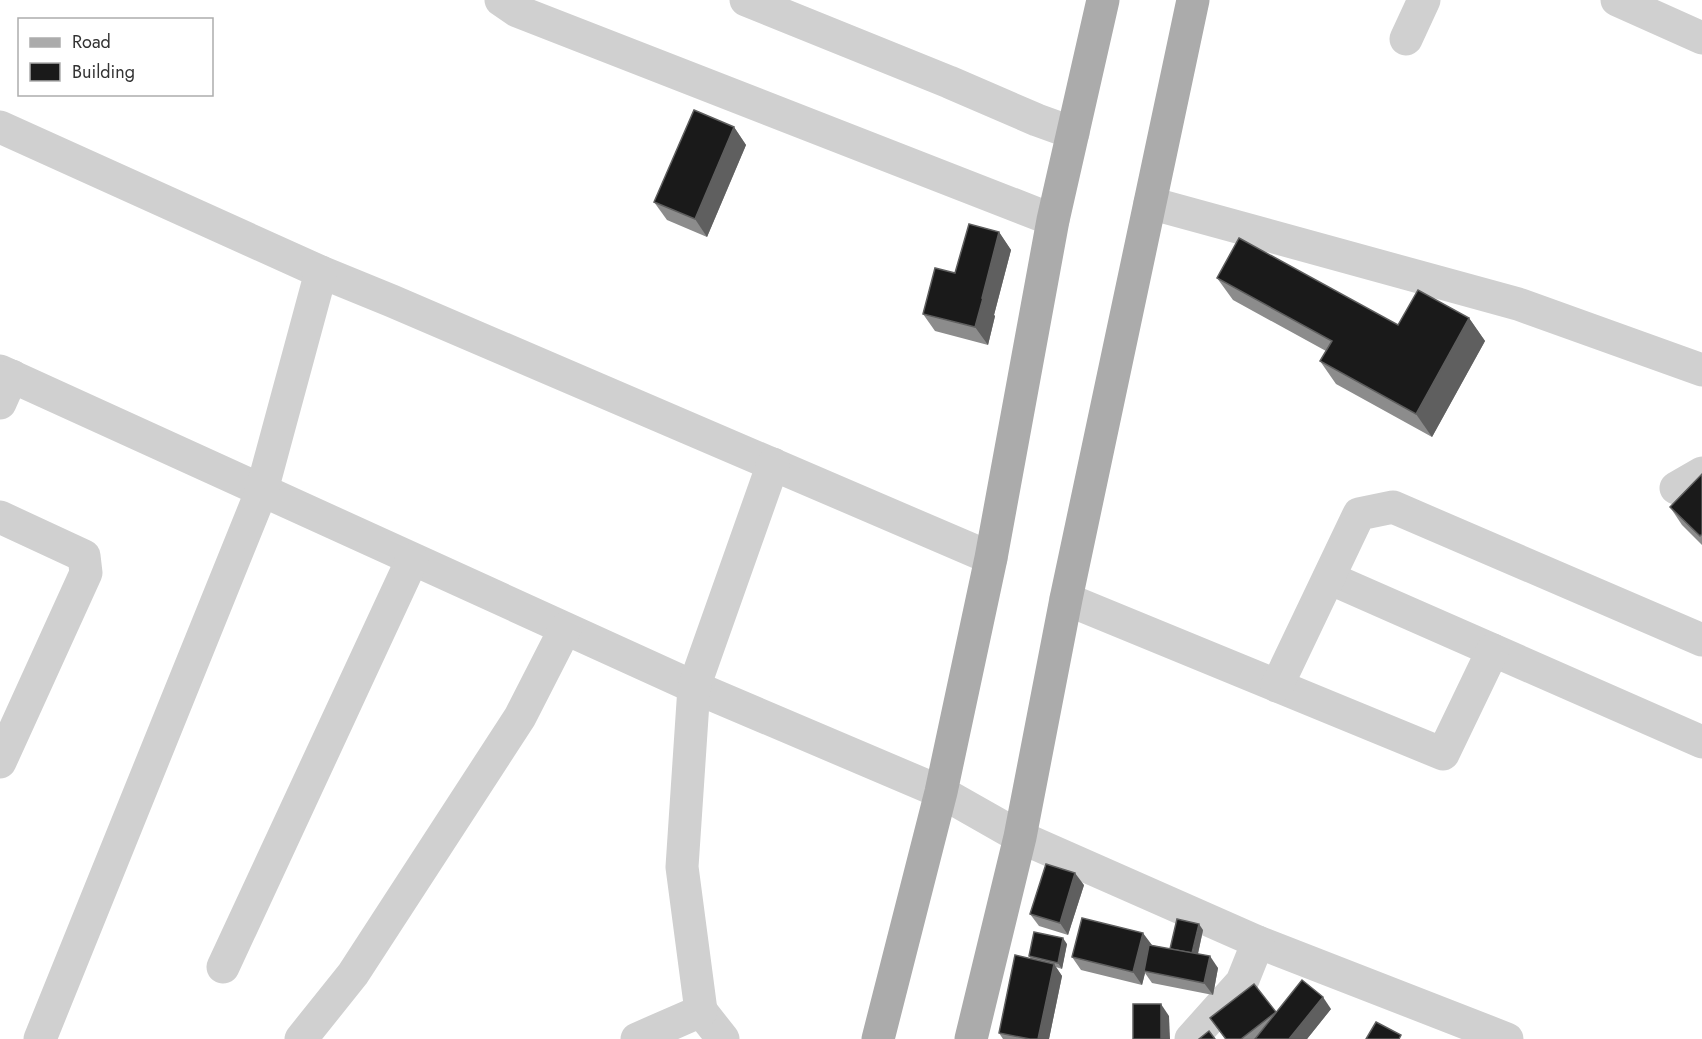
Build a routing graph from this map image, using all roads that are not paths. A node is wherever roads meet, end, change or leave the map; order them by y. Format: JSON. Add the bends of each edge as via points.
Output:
{"nodes":[{"id":1,"x":501,"y":0,"type":"edge"},
{"id":2,"x":746,"y":0,"type":"edge"},
{"id":3,"x":1103,"y":0,"type":"edge"},
{"id":4,"x":1193,"y":0,"type":"edge"},
{"id":5,"x":1424,"y":0,"type":"edge"},
{"id":6,"x":1617,"y":0,"type":"edge"},
{"id":7,"x":1702,"y":38,"type":"edge"},
{"id":8,"x":1406,"y":39,"type":"dead end"},
{"id":9,"x":0,"y":127,"type":"edge"},
{"id":10,"x":1073,"y":133,"type":"junction"},
{"id":11,"x":1150,"y":203,"type":"junction"},
{"id":12,"x":1053,"y":220,"type":"junction"},
{"id":13,"x":321,"y":272,"type":"junction"},
{"id":14,"x":1702,"y":370,"type":"edge"},
{"id":15,"x":4,"y":383,"type":"edge"},
{"id":16,"x":773,"y":464,"type":"junction"},
{"id":17,"x":262,"y":490,"type":"junction"},
{"id":18,"x":0,"y":517,"type":"edge"},
{"id":19,"x":991,"y":558,"type":"junction"},
{"id":20,"x":412,"y":560,"type":"junction"},
{"id":21,"x":1329,"y":578,"type":"junction"},
{"id":22,"x":1066,"y":598,"type":"junction"},
{"id":23,"x":565,"y":629,"type":"junction"},
{"id":24,"x":1702,"y":640,"type":"edge"},
{"id":25,"x":1493,"y":650,"type":"junction"},
{"id":26,"x":1277,"y":686,"type":"junction"},
{"id":27,"x":694,"y":687,"type":"junction"},
{"id":28,"x":1702,"y":742,"type":"edge"},
{"id":29,"x":0,"y":762,"type":"edge"},
{"id":30,"x":941,"y":792,"type":"junction"},
{"id":31,"x":1020,"y":837,"type":"junction"},
{"id":32,"x":1258,"y":942,"type":"junction"},
{"id":33,"x":223,"y":967,"type":"dead end"},
{"id":34,"x":701,"y":1011,"type":"junction"},
{"id":35,"x":40,"y":1039,"type":"edge"},
{"id":36,"x":301,"y":1039,"type":"edge"},
{"id":37,"x":637,"y":1039,"type":"edge"},
{"id":38,"x":723,"y":1039,"type":"edge"},
{"id":39,"x":878,"y":1039,"type":"edge"},
{"id":40,"x":971,"y":1039,"type":"edge"},
{"id":41,"x":1191,"y":1039,"type":"edge"},
{"id":42,"x":1507,"y":1039,"type":"edge"}],
"edges":[{"from":1,"to":12,"type":"street","via":[[518,11]]},
{"from":2,"to":10,"type":"street"},
{"from":3,"to":10,"type":"main road"},
{"from":4,"to":11,"type":"main road"},
{"from":5,"to":8,"type":"street"},
{"from":6,"to":7,"type":"street"},
{"from":9,"to":13,"type":"street"},
{"from":10,"to":12,"type":"main road"},
{"from":11,"to":14,"type":"street","via":[[1518,304]]},
{"from":11,"to":22,"type":"main road"},
{"from":12,"to":19,"type":"main road"},
{"from":13,"to":16,"type":"street"},
{"from":13,"to":17,"type":"street"},
{"from":15,"to":17,"type":"street"},
{"from":16,"to":19,"type":"street"},
{"from":16,"to":27,"type":"street"},
{"from":17,"to":20,"type":"street"},
{"from":17,"to":35,"type":"street"},
{"from":18,"to":29,"type":"street","via":[[84,556],[86,573]]},
{"from":19,"to":30,"type":"main road"},
{"from":20,"to":23,"type":"street"},
{"from":20,"to":33,"type":"street"},
{"from":21,"to":24,"type":"street","via":[[1359,514],[1393,507]]},
{"from":21,"to":25,"type":"street"},
{"from":21,"to":26,"type":"street"},
{"from":22,"to":26,"type":"street"},
{"from":22,"to":31,"type":"main road"},
{"from":23,"to":27,"type":"street"},
{"from":23,"to":36,"type":"street","via":[[520,717],[353,974]]},
{"from":25,"to":26,"type":"street","via":[[1443,754]]},
{"from":25,"to":28,"type":"street"},
{"from":27,"to":30,"type":"street"},
{"from":27,"to":34,"type":"street","via":[[682,867]]},
{"from":30,"to":31,"type":"street"},
{"from":30,"to":39,"type":"main road"},
{"from":31,"to":32,"type":"street"},
{"from":31,"to":40,"type":"main road"},
{"from":32,"to":41,"type":"street","via":[[1242,982]]},
{"from":32,"to":42,"type":"street"},
{"from":34,"to":37,"type":"street"},
{"from":34,"to":38,"type":"street"}]}
